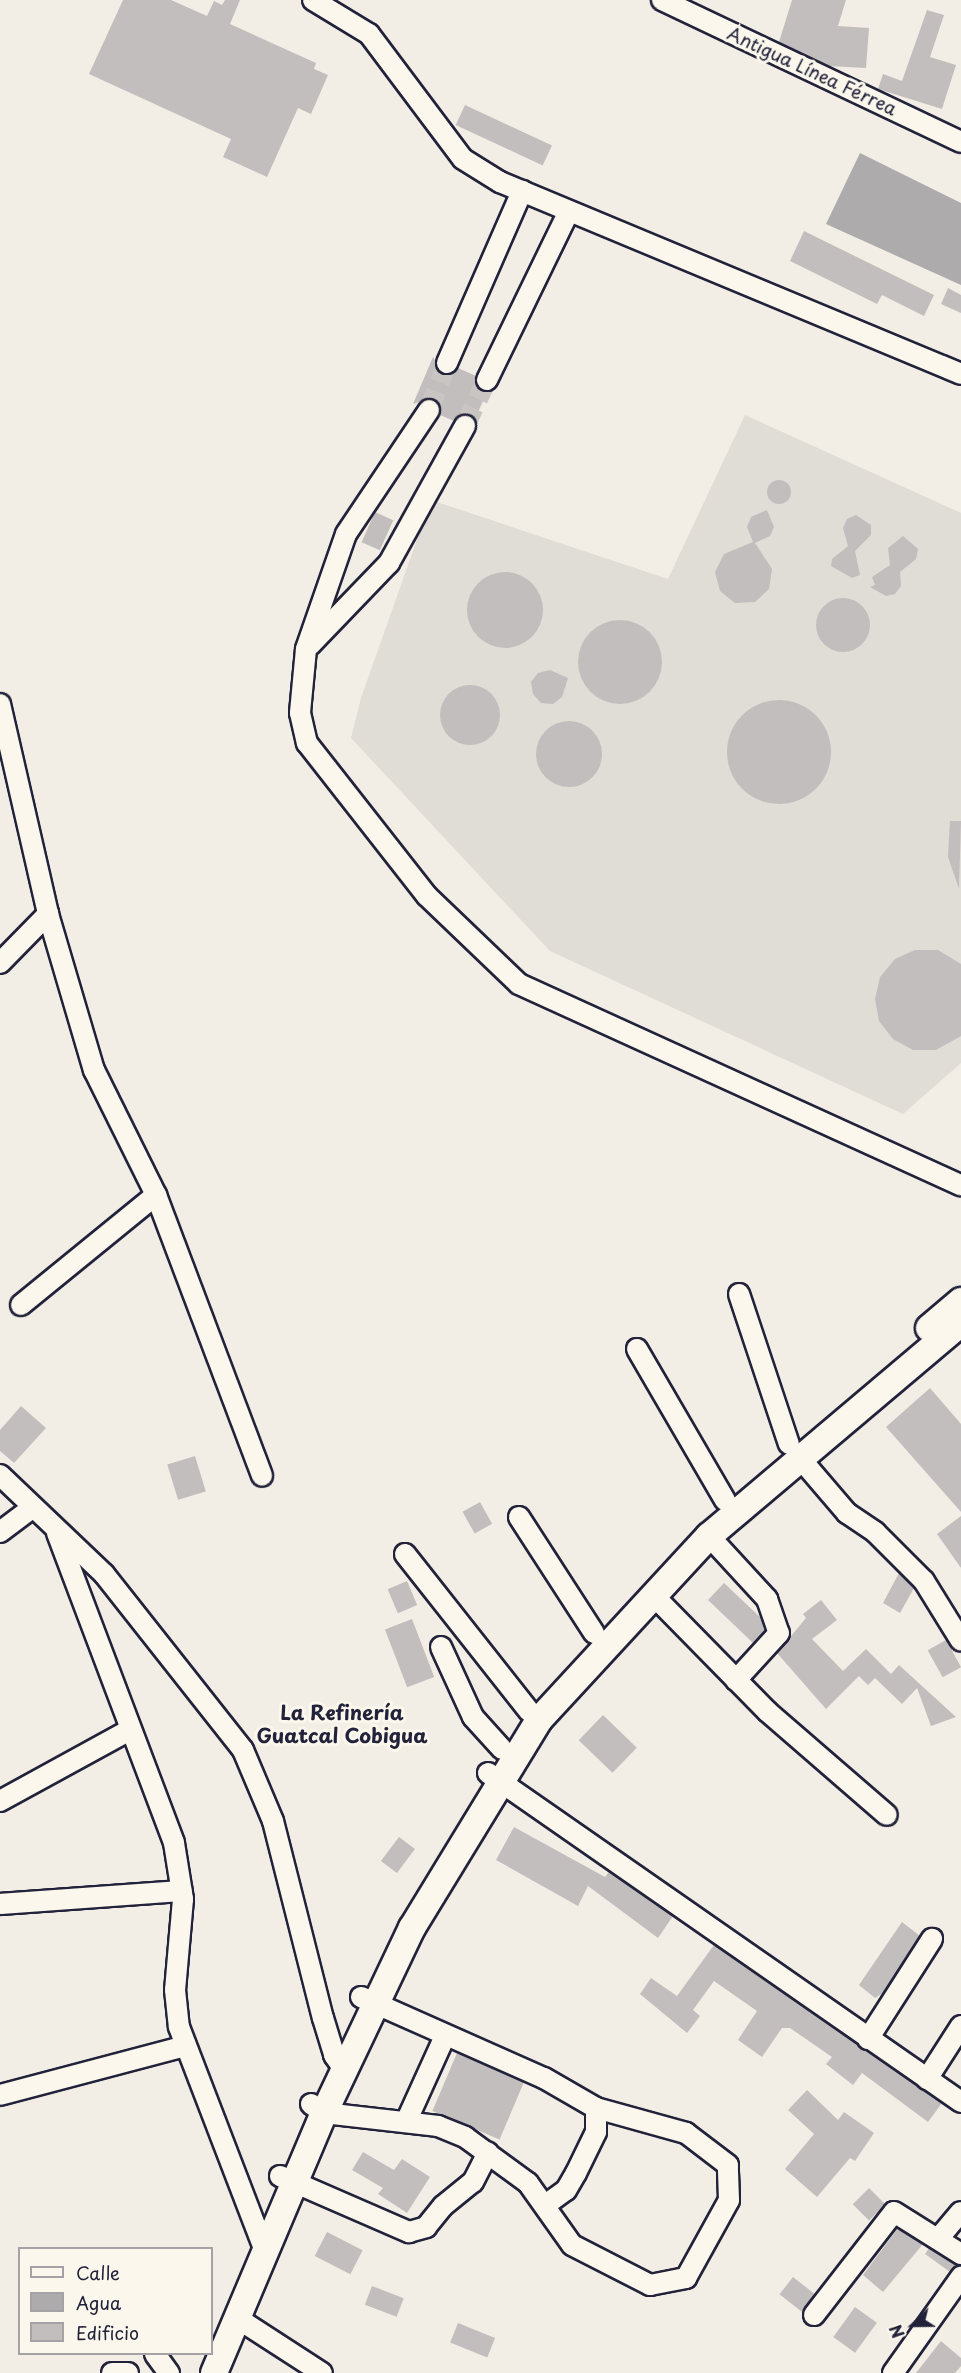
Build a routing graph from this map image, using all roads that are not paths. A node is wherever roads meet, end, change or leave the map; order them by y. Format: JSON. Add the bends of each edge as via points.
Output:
{"nodes":[{"id":1,"x":313,"y":0,"type":"edge"},
{"id":2,"x":662,"y":0,"type":"edge"},
{"id":3,"x":961,"y":142,"type":"edge"},
{"id":4,"x":522,"y":191,"type":"junction"},
{"id":5,"x":568,"y":213,"type":"junction"},
{"id":6,"x":447,"y":363,"type":"tunnel mouth"},
{"id":7,"x":961,"y":374,"type":"edge"},
{"id":8,"x":487,"y":380,"type":"tunnel mouth"},
{"id":9,"x":429,"y":410,"type":"tunnel mouth"},
{"id":10,"x":465,"y":426,"type":"tunnel mouth"},
{"id":11,"x":306,"y":649,"type":"junction"},
{"id":12,"x":0,"y":704,"type":"edge"},
{"id":13,"x":48,"y":914,"type":"junction"},
{"id":14,"x":0,"y":963,"type":"edge"},
{"id":15,"x":961,"y":1185,"type":"edge"},
{"id":16,"x":156,"y":1195,"type":"junction"},
{"id":17,"x":739,"y":1294,"type":"dead end"},
{"id":18,"x":961,"y":1301,"type":"edge"},
{"id":19,"x":21,"y":1305,"type":"dead end"},
{"id":20,"x":961,"y":1323,"type":"edge"},
{"id":21,"x":637,"y":1348,"type":"dead end"},
{"id":22,"x":794,"y":1451,"type":"junction"},
{"id":23,"x":0,"y":1475,"type":"edge"},
{"id":24,"x":262,"y":1476,"type":"dead end"},
{"id":25,"x":725,"y":1500,"type":"junction"},
{"id":26,"x":32,"y":1508,"type":"junction"},
{"id":27,"x":519,"y":1517,"type":"dead end"},
{"id":28,"x":0,"y":1532,"type":"edge"},
{"id":29,"x":57,"y":1533,"type":"junction"},
{"id":30,"x":709,"y":1536,"type":"junction"},
{"id":31,"x":405,"y":1554,"type":"dead end"},
{"id":32,"x":652,"y":1594,"type":"junction"},
{"id":33,"x":594,"y":1633,"type":"junction"},
{"id":34,"x":961,"y":1641,"type":"edge"},
{"id":35,"x":441,"y":1647,"type":"dead end"},
{"id":36,"x":736,"y":1680,"type":"junction"},
{"id":37,"x":529,"y":1711,"type":"junction"},
{"id":38,"x":128,"y":1731,"type":"junction"},
{"id":39,"x":502,"y":1749,"type":"junction"},
{"id":40,"x":494,"y":1778,"type":"junction"},
{"id":41,"x":0,"y":1801,"type":"edge"},
{"id":42,"x":887,"y":1815,"type":"dead end"},
{"id":43,"x":182,"y":1891,"type":"junction"},
{"id":44,"x":0,"y":1904,"type":"edge"},
{"id":45,"x":932,"y":1939,"type":"dead end"},
{"id":46,"x":368,"y":2001,"type":"junction"},
{"id":47,"x":961,"y":2026,"type":"edge"},
{"id":48,"x":445,"y":2036,"type":"junction"},
{"id":49,"x":868,"y":2039,"type":"junction"},
{"id":50,"x":186,"y":2046,"type":"junction"},
{"id":51,"x":339,"y":2063,"type":"junction"},
{"id":52,"x":927,"y":2079,"type":"junction"},
{"id":53,"x":0,"y":2095,"type":"edge"},
{"id":54,"x":961,"y":2102,"type":"edge"},
{"id":55,"x":596,"y":2108,"type":"junction"},
{"id":56,"x":318,"y":2109,"type":"junction"},
{"id":57,"x":406,"y":2122,"type":"junction"},
{"id":58,"x":488,"y":2153,"type":"junction"},
{"id":59,"x":287,"y":2180,"type":"junction"},
{"id":60,"x":547,"y":2204,"type":"junction"},
{"id":61,"x":961,"y":2212,"type":"edge"},
{"id":62,"x":938,"y":2238,"type":"junction"},
{"id":63,"x":260,"y":2242,"type":"junction"},
{"id":64,"x":961,"y":2254,"type":"edge"},
{"id":65,"x":961,"y":2277,"type":"edge"},
{"id":66,"x":814,"y":2315,"type":"dead end"},
{"id":67,"x":237,"y":2318,"type":"junction"},
{"id":68,"x":213,"y":2337,"type":"edge"},
{"id":69,"x":156,"y":2355,"type":"edge"},
{"id":70,"x":206,"y":2355,"type":"edge"},
{"id":71,"x":112,"y":2373,"type":"edge"},
{"id":72,"x":128,"y":2373,"type":"edge"},
{"id":73,"x":169,"y":2373,"type":"edge"},
{"id":74,"x":198,"y":2373,"type":"edge"},
{"id":75,"x":214,"y":2373,"type":"edge"},
{"id":76,"x":322,"y":2373,"type":"edge"},
{"id":77,"x":893,"y":2373,"type":"edge"}],
"edges":[{"from":1,"to":4,"type":"street","via":[[369,34],[463,159]]},
{"from":2,"to":3,"type":"street","name":"Antigua Línea Férrea"},
{"from":4,"to":5,"type":"street"},
{"from":4,"to":6,"type":"street"},
{"from":5,"to":7,"type":"street"},
{"from":5,"to":8,"type":"street"},
{"from":9,"to":11,"type":"street","via":[[346,534]]},
{"from":10,"to":11,"type":"street","via":[[389,563]]},
{"from":11,"to":15,"type":"street","via":[[300,713],[307,743],[427,896],[519,984]]},
{"from":12,"to":13,"type":"street"},
{"from":13,"to":14,"type":"street"},
{"from":13,"to":16,"type":"street","via":[[94,1070]]},
{"from":16,"to":19,"type":"street"},
{"from":16,"to":24,"type":"street"},
{"from":17,"to":22,"type":"street"},
{"from":18,"to":22,"type":"main road"},
{"from":20,"to":22,"type":"main road"},
{"from":21,"to":25,"type":"street"},
{"from":22,"to":25,"type":"main road"},
{"from":22,"to":30,"type":"main road"},
{"from":22,"to":34,"type":"street","via":[[847,1513],[875,1532],[924,1581]]},
{"from":23,"to":26,"type":"street"},
{"from":25,"to":33,"type":"main road"},
{"from":26,"to":28,"type":"street"},
{"from":26,"to":29,"type":"street"},
{"from":27,"to":33,"type":"street"},
{"from":29,"to":38,"type":"street","via":[[93,1622]]},
{"from":29,"to":51,"type":"street","via":[[104,1574],[212,1708],[261,1784]]},
{"from":30,"to":32,"type":"main road"},
{"from":30,"to":36,"type":"street","via":[[767,1599],[779,1633]]},
{"from":31,"to":37,"type":"street"},
{"from":32,"to":36,"type":"street"},
{"from":32,"to":40,"type":"main road","via":[[539,1720]]},
{"from":33,"to":37,"type":"main road"},
{"from":35,"to":39,"type":"street","via":[[473,1717]]},
{"from":36,"to":42,"type":"street"},
{"from":37,"to":39,"type":"main road"},
{"from":38,"to":41,"type":"street"},
{"from":38,"to":43,"type":"street","via":[[174,1844]]},
{"from":39,"to":40,"type":"main road"},
{"from":40,"to":46,"type":"main road"},
{"from":40,"to":49,"type":"street"},
{"from":43,"to":44,"type":"street"},
{"from":43,"to":50,"type":"street","via":[[176,2008]]},
{"from":45,"to":49,"type":"street"},
{"from":46,"to":48,"type":"street"},
{"from":46,"to":51,"type":"main road"},
{"from":47,"to":52,"type":"street"},
{"from":48,"to":55,"type":"street","via":[[544,2078]]},
{"from":48,"to":57,"type":"street"},
{"from":49,"to":52,"type":"street"},
{"from":50,"to":53,"type":"street"},
{"from":50,"to":63,"type":"street"},
{"from":51,"to":56,"type":"main road"},
{"from":52,"to":54,"type":"street"},
{"from":55,"to":60,"type":"street","via":[[596,2132],[576,2174],[566,2190]]},
{"from":55,"to":60,"type":"street","via":[[686,2133],[728,2164],[729,2200],[686,2278],[667,2285],[650,2285],[572,2245],[557,2229]]},
{"from":56,"to":57,"type":"street"},
{"from":56,"to":59,"type":"main road"},
{"from":57,"to":58,"type":"street","via":[[438,2126]]},
{"from":58,"to":59,"type":"street","via":[[473,2182],[418,2231],[409,2232]]},
{"from":58,"to":60,"type":"street","via":[[528,2183]]},
{"from":59,"to":63,"type":"main road"},
{"from":61,"to":62,"type":"street"},
{"from":62,"to":64,"type":"street"},
{"from":62,"to":66,"type":"street","via":[[904,2216],[887,2216]]},
{"from":63,"to":67,"type":"main road"},
{"from":63,"to":68,"type":"main road"},
{"from":65,"to":77,"type":"street"},
{"from":67,"to":75,"type":"main road"},
{"from":67,"to":76,"type":"street"},
{"from":69,"to":73,"type":"street"},
{"from":70,"to":74,"type":"main road"},
{"from":71,"to":72,"type":"street"}]}
